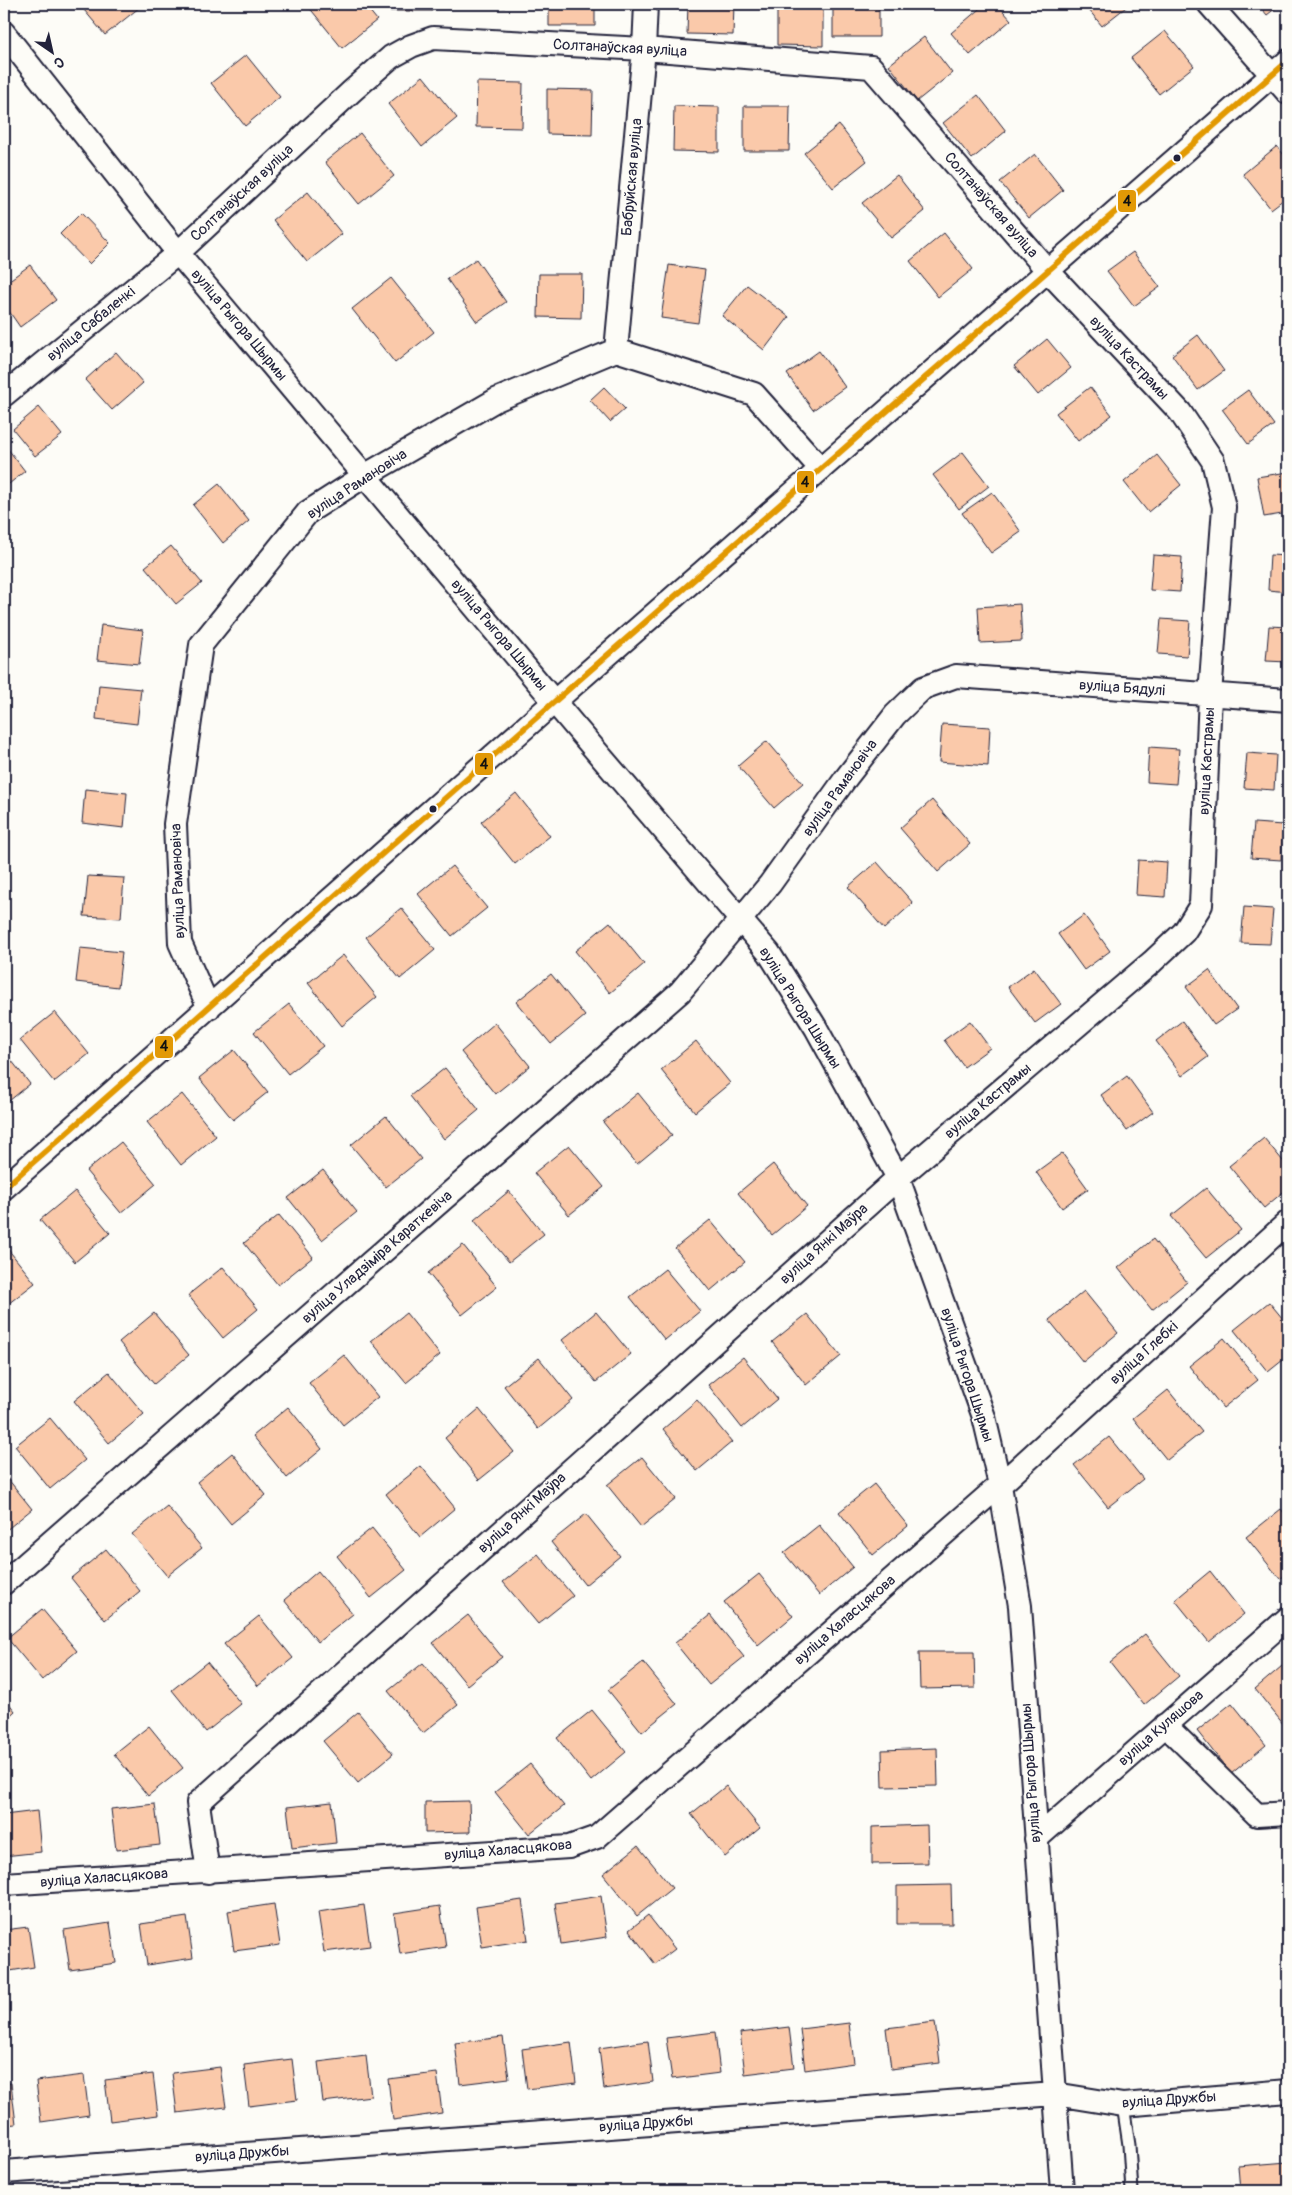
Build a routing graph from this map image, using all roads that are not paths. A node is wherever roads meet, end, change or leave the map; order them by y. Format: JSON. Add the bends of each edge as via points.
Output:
{"nodes":[{"id":1,"x":646,"y":4,"type":"edge"},
{"id":2,"x":1209,"y":4,"type":"edge"},
{"id":3,"x":4,"y":33,"type":"edge"},
{"id":4,"x":644,"y":49,"type":"junction"},
{"id":5,"x":1281,"y":68,"type":"edge"},
{"id":6,"x":1288,"y":92,"type":"edge"},
{"id":7,"x":178,"y":253,"type":"junction"},
{"id":8,"x":1048,"y":271,"type":"junction"},
{"id":9,"x":616,"y":350,"type":"junction"},
{"id":10,"x":4,"y":395,"type":"edge"},
{"id":11,"x":822,"y":469,"type":"junction"},
{"id":12,"x":366,"y":475,"type":"junction"},
{"id":13,"x":956,"y":676,"type":"joint"},
{"id":14,"x":1210,"y":695,"type":"junction"},
{"id":15,"x":1288,"y":700,"type":"edge"},
{"id":16,"x":554,"y":702,"type":"junction"},
{"id":17,"x":740,"y":921,"type":"junction"},
{"id":18,"x":208,"y":1008,"type":"junction"},
{"id":19,"x":898,"y":1178,"type":"junction"},
{"id":20,"x":4,"y":1188,"type":"edge"},
{"id":21,"x":1288,"y":1222,"type":"edge"},
{"id":22,"x":1000,"y":1485,"type":"junction"},
{"id":23,"x":4,"y":1583,"type":"edge"},
{"id":24,"x":1288,"y":1618,"type":"edge"},
{"id":25,"x":1165,"y":1724,"type":"junction"},
{"id":26,"x":1288,"y":1813,"type":"edge"},
{"id":27,"x":1036,"y":1839,"type":"junction"},
{"id":28,"x":208,"y":1872,"type":"junction"},
{"id":29,"x":4,"y":1884,"type":"edge"},
{"id":30,"x":1288,"y":2091,"type":"edge"},
{"id":31,"x":1056,"y":2094,"type":"junction"},
{"id":32,"x":1123,"y":2105,"type":"junction"},
{"id":33,"x":4,"y":2172,"type":"edge"},
{"id":34,"x":1062,"y":2191,"type":"edge"},
{"id":35,"x":1132,"y":2191,"type":"edge"}],
"edges":[{"from":1,"to":4,"type":"street","name":"Бабруйская вуліца"},
{"from":2,"to":5,"type":"street"},
{"from":3,"to":7,"type":"street","name":"вуліца Рыгора Шырмы"},
{"from":4,"to":7,"type":"street","name":"Солтанаўская вуліца","via":[[433,38],[411,46],[391,57],[352,91]]},
{"from":4,"to":8,"type":"street","name":"Солтанаўская вуліца","via":[[871,67]]},
{"from":4,"to":9,"type":"street","name":"Бабруйская вуліца"},
{"from":5,"to":6,"type":"street"},
{"from":5,"to":8,"type":"street"},
{"from":7,"to":10,"type":"street","name":"вуліца Сабаленкі"},
{"from":7,"to":12,"type":"street","name":"вуліца Рыгора Шырмы"},
{"from":8,"to":11,"type":"street"},
{"from":8,"to":14,"type":"street","name":"вуліца Кастрамы","via":[[1180,412],[1213,461],[1224,507]]},
{"from":9,"to":11,"type":"street","via":[[754,394]]},
{"from":9,"to":12,"type":"street","name":"вуліца Рамановіча","via":[[496,400]]},
{"from":11,"to":16,"type":"street"},
{"from":12,"to":16,"type":"street","name":"вуліца Рыгора Шырмы"},
{"from":12,"to":18,"type":"street","name":"вуліца Рамановіча","via":[[308,512],[200,646],[174,824],[180,943]]},
{"from":13,"to":14,"type":"street","name":"вуліца Бядулі"},
{"from":13,"to":17,"type":"street","name":"вуліца Рамановіча","via":[[923,688],[895,714]]},
{"from":14,"to":15,"type":"street","name":"вуліца Бядулі"},
{"from":14,"to":19,"type":"street","name":"вуліца Кастрамы","via":[[1201,905],[1184,932]]},
{"from":16,"to":17,"type":"street","name":"вуліца Рыгора Шырмы"},
{"from":16,"to":18,"type":"street"},
{"from":17,"to":19,"type":"street","name":"вуліца Рыгора Шырмы","via":[[768,953],[816,1028]]},
{"from":17,"to":23,"type":"street","name":"вуліца Уладзіміра Караткевіча","via":[[680,992]]},
{"from":18,"to":20,"type":"street"},
{"from":19,"to":22,"type":"street","name":"вуліца Рыгора Шырмы","via":[[984,1418]]},
{"from":19,"to":28,"type":"street","name":"вуліца Янкі Маўра","via":[[198,1802]]},
{"from":21,"to":22,"type":"street","name":"вуліца Глебкі"},
{"from":22,"to":27,"type":"street","name":"вуліца Рыгора Шырмы","via":[[1020,1606]]},
{"from":22,"to":28,"type":"street","name":"вуліца Халасцякова","via":[[596,1837],[569,1846]]},
{"from":24,"to":25,"type":"street","name":"вуліца Куляшова"},
{"from":25,"to":26,"type":"street","via":[[1257,1815]]},
{"from":25,"to":27,"type":"street","name":"вуліца Куляшова"},
{"from":27,"to":31,"type":"street","name":"вуліца Рыгора Шырмы"},
{"from":28,"to":29,"type":"street","name":"вуліца Халасцякова"},
{"from":30,"to":32,"type":"street","name":"вуліца Дружбы"},
{"from":31,"to":32,"type":"street","name":"вуліца Дружбы"},
{"from":31,"to":33,"type":"street","name":"вуліца Дружбы"},
{"from":31,"to":34,"type":"street","name":"вуліца Рыгора Шырмы"},
{"from":32,"to":35,"type":"lane"}]}
